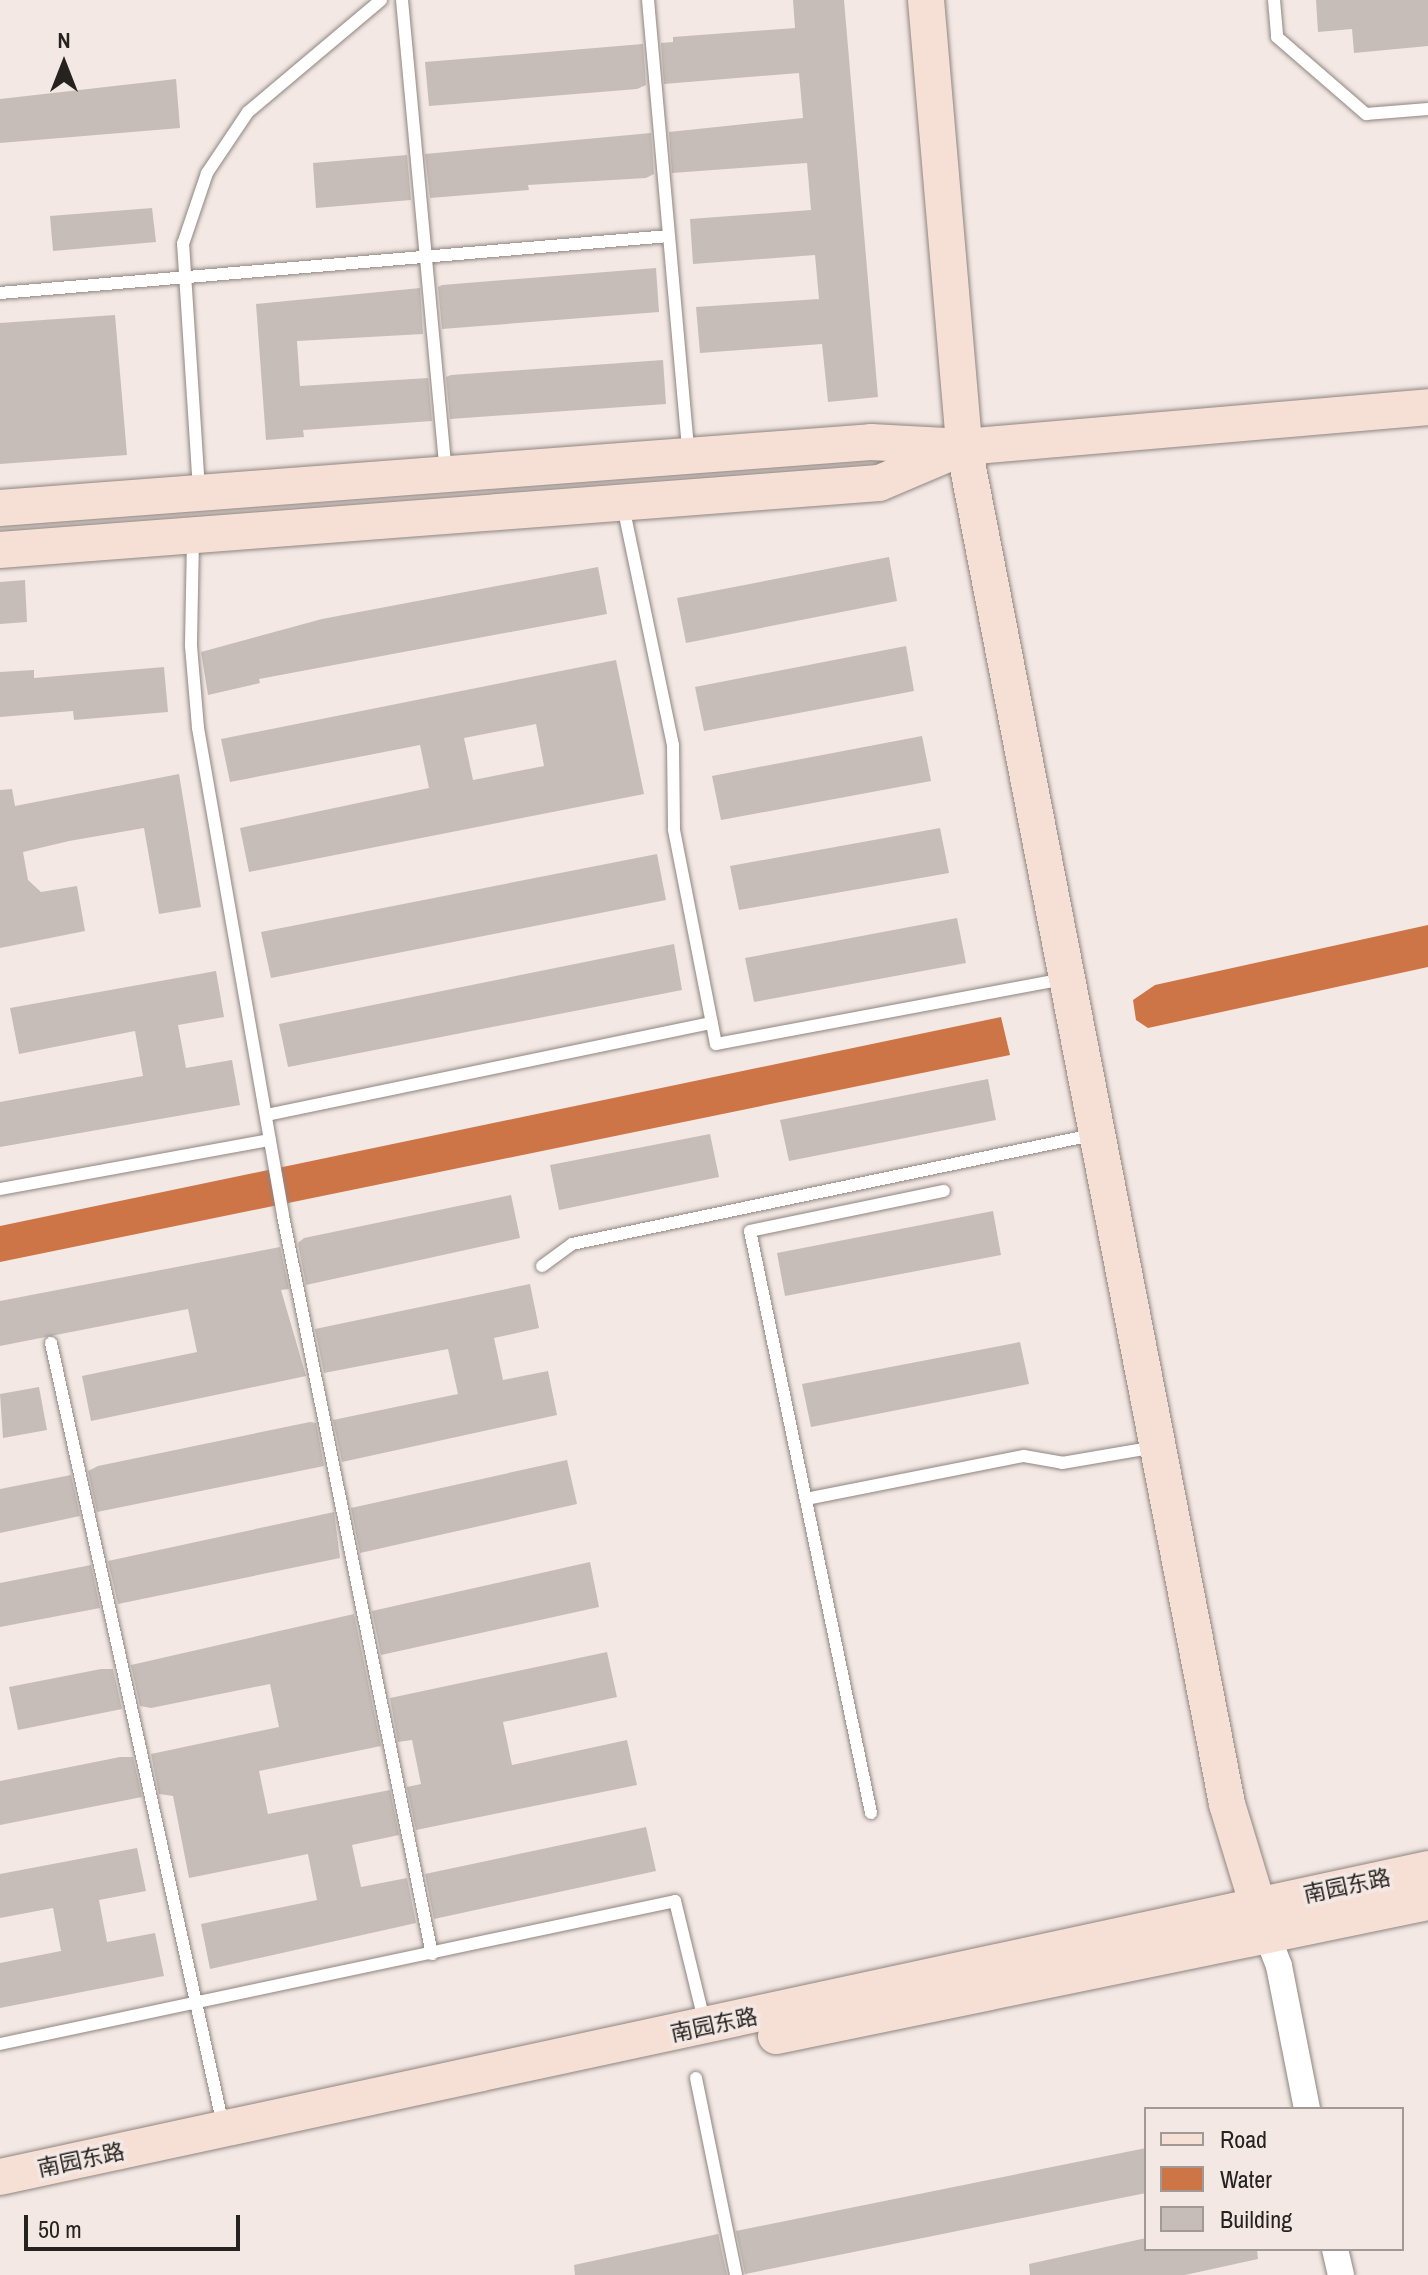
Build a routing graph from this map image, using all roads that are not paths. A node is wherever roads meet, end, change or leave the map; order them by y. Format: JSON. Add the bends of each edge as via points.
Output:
{"nodes":[{"id":1,"x":381,"y":0,"type":"edge"},
{"id":2,"x":402,"y":0,"type":"edge"},
{"id":3,"x":648,"y":0,"type":"edge"},
{"id":4,"x":926,"y":0,"type":"edge"},
{"id":5,"x":1274,"y":0,"type":"edge"},
{"id":6,"x":1428,"y":109,"type":"edge"},
{"id":7,"x":669,"y":236,"type":"junction"},
{"id":8,"x":429,"y":257,"type":"junction"},
{"id":9,"x":185,"y":279,"type":"junction"},
{"id":10,"x":0,"y":293,"type":"edge"},
{"id":11,"x":1428,"y":407,"type":"edge"},
{"id":12,"x":964,"y":447,"type":"junction"},
{"id":13,"x":689,"y":456,"type":"junction"},
{"id":14,"x":446,"y":474,"type":"junction"},
{"id":15,"x":199,"y":493,"type":"junction"},
{"id":16,"x":622,"y":502,"type":"junction"},
{"id":17,"x":0,"y":508,"type":"edge"},
{"id":18,"x":193,"y":535,"type":"junction"},
{"id":19,"x":0,"y":550,"type":"edge"},
{"id":20,"x":1067,"y":978,"type":"junction"},
{"id":21,"x":712,"y":1023,"type":"junction"},
{"id":22,"x":267,"y":1115,"type":"junction"},
{"id":23,"x":1097,"y":1134,"type":"junction"},
{"id":24,"x":270,"y":1140,"type":"junction"},
{"id":25,"x":0,"y":1189,"type":"edge"},
{"id":26,"x":944,"y":1191,"type":"dead end"},
{"id":27,"x":542,"y":1266,"type":"dead end"},
{"id":28,"x":51,"y":1343,"type":"dead end"},
{"id":29,"x":1158,"y":1447,"type":"junction"},
{"id":30,"x":806,"y":1499,"type":"junction"},
{"id":31,"x":871,"y":1813,"type":"dead end"},
{"id":32,"x":1428,"y":1869,"type":"edge"},
{"id":33,"x":1428,"y":1902,"type":"edge"},
{"id":34,"x":1260,"y":1919,"type":"junction"},
{"id":35,"x":432,"y":1954,"type":"junction"},
{"id":36,"x":195,"y":2003,"type":"junction"},
{"id":37,"x":705,"y":2027,"type":"junction"},
{"id":38,"x":0,"y":2044,"type":"edge"},
{"id":39,"x":696,"y":2078,"type":"dead end"},
{"id":40,"x":1307,"y":2107,"type":"edge"},
{"id":41,"x":224,"y":2131,"type":"junction"},
{"id":42,"x":0,"y":2177,"type":"edge"},
{"id":43,"x":0,"y":2203,"type":"edge"},
{"id":44,"x":1335,"y":2251,"type":"edge"},
{"id":45,"x":736,"y":2275,"type":"edge"},
{"id":46,"x":1341,"y":2275,"type":"edge"}],
"edges":[{"from":1,"to":9,"type":"lane","via":[[248,112],[207,173],[183,244]]},
{"from":2,"to":8,"type":"lane"},
{"from":3,"to":7,"type":"lane"},
{"from":4,"to":12,"type":"street"},
{"from":5,"to":6,"type":"lane","via":[[1277,37],[1366,114]]},
{"from":7,"to":8,"type":"lane"},
{"from":7,"to":13,"type":"lane"},
{"from":8,"to":9,"type":"lane"},
{"from":8,"to":14,"type":"lane"},
{"from":9,"to":10,"type":"lane"},
{"from":9,"to":15,"type":"lane"},
{"from":11,"to":12,"type":"street"},
{"from":12,"to":13,"type":"street","via":[[871,442]]},
{"from":12,"to":16,"type":"street","via":[[879,483]]},
{"from":12,"to":20,"type":"street"},
{"from":13,"to":14,"type":"street"},
{"from":14,"to":15,"type":"street"},
{"from":15,"to":17,"type":"street"},
{"from":15,"to":18,"type":"street"},
{"from":16,"to":18,"type":"street"},
{"from":16,"to":21,"type":"lane","via":[[673,745],[674,830]]},
{"from":18,"to":19,"type":"street"},
{"from":18,"to":22,"type":"lane","via":[[191,646],[198,728]]},
{"from":20,"to":21,"type":"lane","via":[[716,1044]]},
{"from":20,"to":23,"type":"street"},
{"from":21,"to":22,"type":"lane"},
{"from":22,"to":24,"type":"lane"},
{"from":23,"to":27,"type":"lane","via":[[572,1244]]},
{"from":23,"to":29,"type":"street"},
{"from":24,"to":25,"type":"lane"},
{"from":24,"to":35,"type":"lane"},
{"from":26,"to":30,"type":"lane","via":[[750,1231]]},
{"from":28,"to":36,"type":"lane"},
{"from":29,"to":30,"type":"lane","via":[[1062,1463],[1024,1456]]},
{"from":29,"to":34,"type":"street","via":[[1227,1804]]},
{"from":30,"to":31,"type":"lane"},
{"from":32,"to":34,"type":"street","name":"南园东路"},
{"from":33,"to":34,"type":"street","name":"南园东路"},
{"from":34,"to":37,"type":"street","name":"南园东路"},
{"from":34,"to":40,"type":"street","via":[[1279,1966]]},
{"from":34,"to":43,"type":"street","name":"南园东路"},
{"from":35,"to":36,"type":"lane"},
{"from":35,"to":37,"type":"lane","via":[[675,1901]]},
{"from":36,"to":38,"type":"lane"},
{"from":36,"to":41,"type":"lane"},
{"from":37,"to":41,"type":"street","name":"南园东路"},
{"from":39,"to":45,"type":"lane"},
{"from":41,"to":42,"type":"street","name":"南园东路"},
{"from":44,"to":46,"type":"street"}]}
